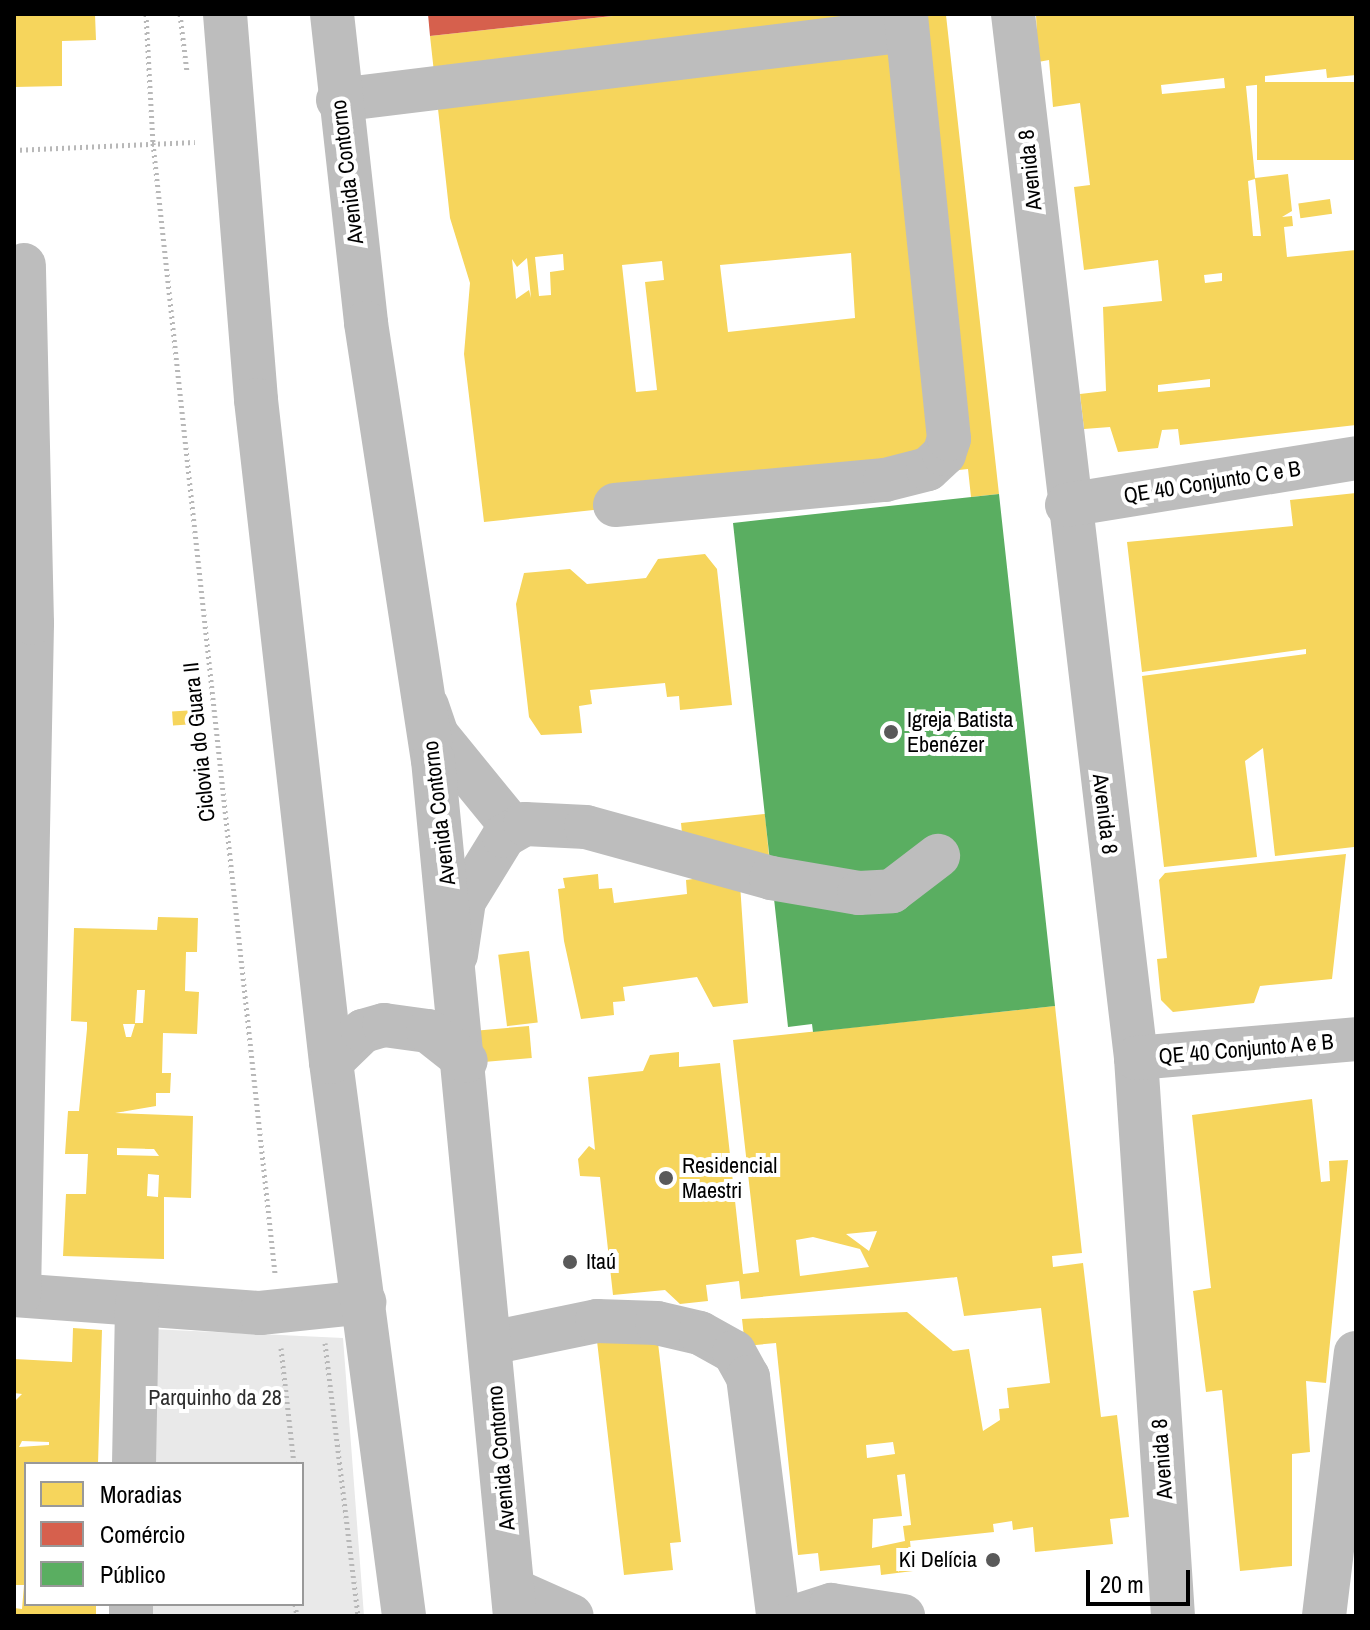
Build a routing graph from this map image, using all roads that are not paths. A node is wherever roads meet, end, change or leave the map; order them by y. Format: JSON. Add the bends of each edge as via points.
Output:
{"nodes":[{"id":1,"x":225,"y":14,"type":"edge"},
{"id":2,"x":332,"y":14,"type":"edge"},
{"id":3,"x":1013,"y":14,"type":"edge"},
{"id":4,"x":907,"y":22,"type":"edge"},
{"id":5,"x":338,"y":100,"type":"junction"},
{"id":6,"x":24,"y":265,"type":"dead end"},
{"id":7,"x":1356,"y":458,"type":"edge"},
{"id":8,"x":615,"y":505,"type":"dead end"},
{"id":9,"x":1067,"y":505,"type":"junction"},
{"id":10,"x":424,"y":696,"type":"junction"},
{"id":11,"x":512,"y":827,"type":"junction"},
{"id":12,"x":938,"y":856,"type":"dead end"},
{"id":13,"x":456,"y":958,"type":"junction"},
{"id":14,"x":1356,"y":1039,"type":"edge"},
{"id":15,"x":1136,"y":1058,"type":"junction"},
{"id":16,"x":466,"y":1061,"type":"junction"},
{"id":17,"x":331,"y":1062,"type":"junction"},
{"id":18,"x":16,"y":1295,"type":"edge"},
{"id":19,"x":364,"y":1302,"type":"junction"},
{"id":20,"x":137,"y":1304,"type":"junction"},
{"id":21,"x":492,"y":1351,"type":"junction"},
{"id":22,"x":1356,"y":1353,"type":"edge"},
{"id":23,"x":134,"y":1462,"type":"edge"},
{"id":24,"x":514,"y":1603,"type":"edge"},
{"id":25,"x":785,"y":1615,"type":"edge"},
{"id":26,"x":404,"y":1616,"type":"edge"},
{"id":27,"x":572,"y":1616,"type":"edge"},
{"id":28,"x":903,"y":1616,"type":"edge"},
{"id":29,"x":1173,"y":1616,"type":"edge"},
{"id":30,"x":1324,"y":1616,"type":"edge"}],
"edges":[{"from":1,"to":17,"type":"street","via":[[256,400]]},
{"from":2,"to":5,"type":"street","name":"Avenida Contorno"},
{"from":3,"to":9,"type":"street","name":"Avenida 8"},
{"from":4,"to":5,"type":"street"},
{"from":4,"to":8,"type":"street","via":[[949,439],[944,454],[928,469],[885,480]]},
{"from":5,"to":10,"type":"street","name":"Avenida Contorno"},
{"from":6,"to":18,"type":"street","via":[[32,623]]},
{"from":7,"to":9,"type":"street","name":"QE 40 Conjunto C e B"},
{"from":9,"to":15,"type":"street","name":"Avenida 8"},
{"from":10,"to":11,"type":"street","via":[[437,735]]},
{"from":10,"to":13,"type":"street","name":"Avenida Contorno"},
{"from":11,"to":12,"type":"street","via":[[586,827],[771,878],[859,893],[892,891]]},
{"from":11,"to":13,"type":"street","via":[[464,901]]},
{"from":13,"to":16,"type":"street","name":"Avenida Contorno"},
{"from":14,"to":15,"type":"street","name":"QE 40 Conjunto A e B"},
{"from":15,"to":29,"type":"street","name":"Avenida 8"},
{"from":16,"to":17,"type":"street","via":[[428,1031],[384,1025],[363,1031]]},
{"from":16,"to":21,"type":"street","name":"Avenida Contorno"},
{"from":17,"to":19,"type":"street"},
{"from":18,"to":20,"type":"street"},
{"from":19,"to":20,"type":"street","via":[[280,1312]]},
{"from":19,"to":26,"type":"street"},
{"from":20,"to":23,"type":"street"},
{"from":21,"to":24,"type":"street","name":"Avenida Contorno"},
{"from":21,"to":25,"type":"street","via":[[500,1341],[597,1321],[657,1323],[700,1333],[734,1352],[748,1377]]},
{"from":22,"to":30,"type":"street"},
{"from":24,"to":27,"type":"street"},
{"from":25,"to":28,"type":"street","via":[[857,1606]]}]}
